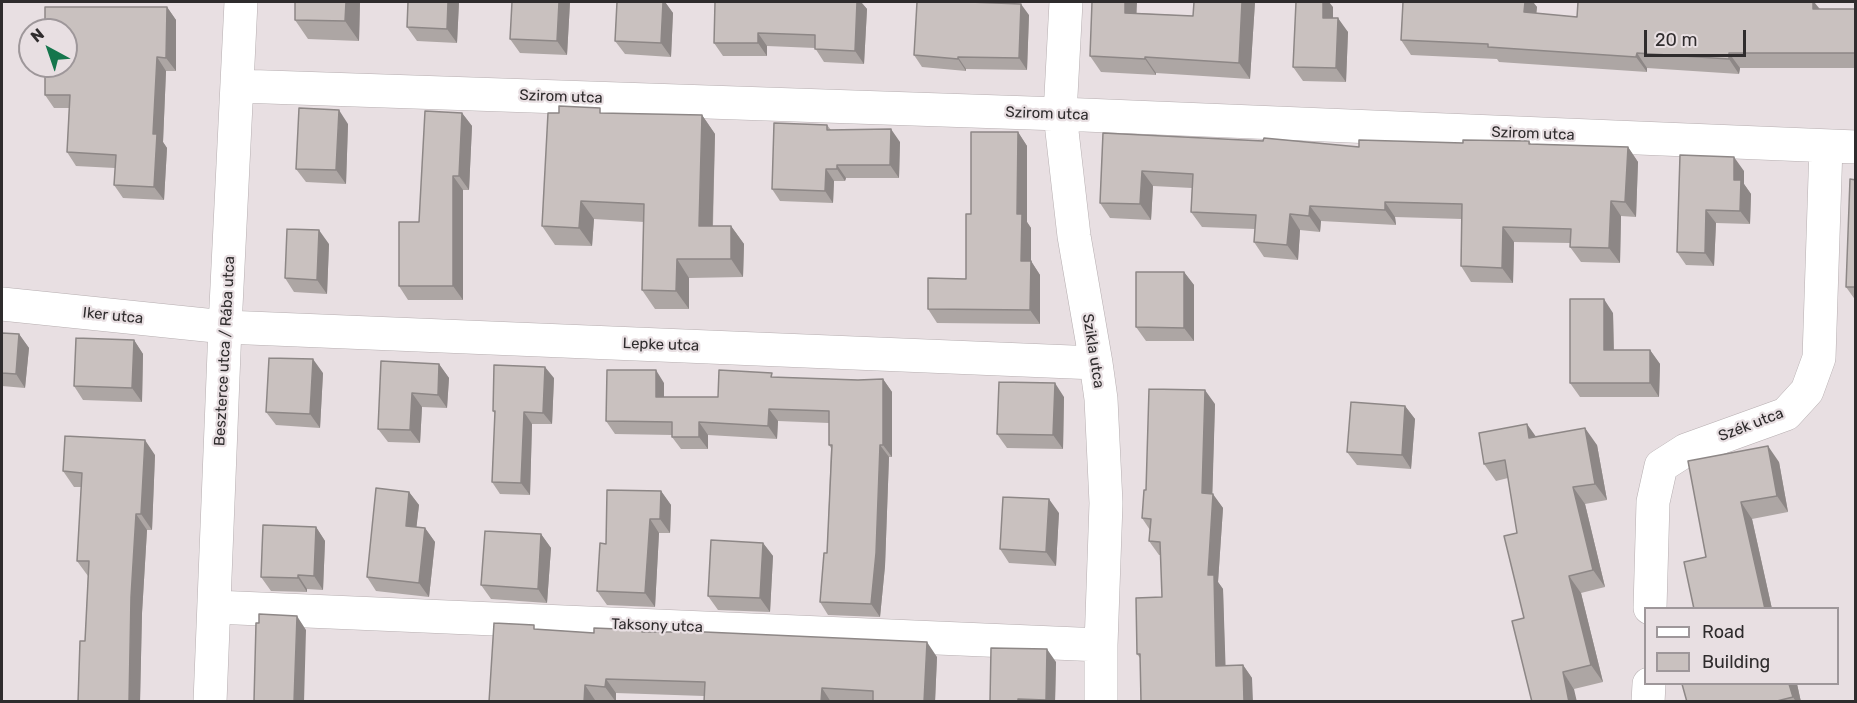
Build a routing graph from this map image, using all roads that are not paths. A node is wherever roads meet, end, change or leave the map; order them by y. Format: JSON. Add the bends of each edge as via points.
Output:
{"nodes":[{"id":1,"x":242,"y":2,"type":"edge"},
{"id":2,"x":1066,"y":2,"type":"edge"},
{"id":3,"x":238,"y":86,"type":"junction"},
{"id":4,"x":1060,"y":114,"type":"junction"},
{"id":5,"x":1841,"y":146,"type":"edge"},
{"id":6,"x":2,"y":304,"type":"edge"},
{"id":7,"x":225,"y":327,"type":"junction"},
{"id":8,"x":1096,"y":363,"type":"junction"},
{"id":9,"x":214,"y":607,"type":"junction"},
{"id":10,"x":1650,"y":607,"type":"edge"},
{"id":11,"x":1101,"y":645,"type":"junction"},
{"id":12,"x":1649,"y":685,"type":"edge"},
{"id":13,"x":210,"y":702,"type":"edge"},
{"id":14,"x":1101,"y":702,"type":"edge"},
{"id":15,"x":1648,"y":702,"type":"edge"}],
"edges":[{"from":1,"to":3,"type":"street","name":"Beszterce utca / Rába utca"},
{"from":2,"to":4,"type":"street","name":"Szikla utca"},
{"from":3,"to":4,"type":"street","name":"Szirom utca"},
{"from":3,"to":7,"type":"street","name":"Beszterce utca / Rába utca"},
{"from":4,"to":5,"type":"street","name":"Szirom utca"},
{"from":4,"to":8,"type":"street","name":"Szikla utca","via":[[1074,236]]},
{"from":5,"to":10,"type":"street","name":"Szék utca","via":[[1819,358],[1807,391],[1786,414],[1686,450],[1661,466],[1653,502]]},
{"from":6,"to":7,"type":"street","name":"Iker utca"},
{"from":7,"to":8,"type":"street","name":"Lepke utca"},
{"from":7,"to":9,"type":"street","name":"Beszterce utca / Rába utca"},
{"from":8,"to":11,"type":"street","name":"Szikla utca","via":[[1106,503]]},
{"from":9,"to":11,"type":"street","name":"Taksony utca"},
{"from":9,"to":13,"type":"street","name":"Beszterce utca / Rába utca"},
{"from":11,"to":14,"type":"street","name":"Szikla utca"},
{"from":12,"to":15,"type":"street"}]}
